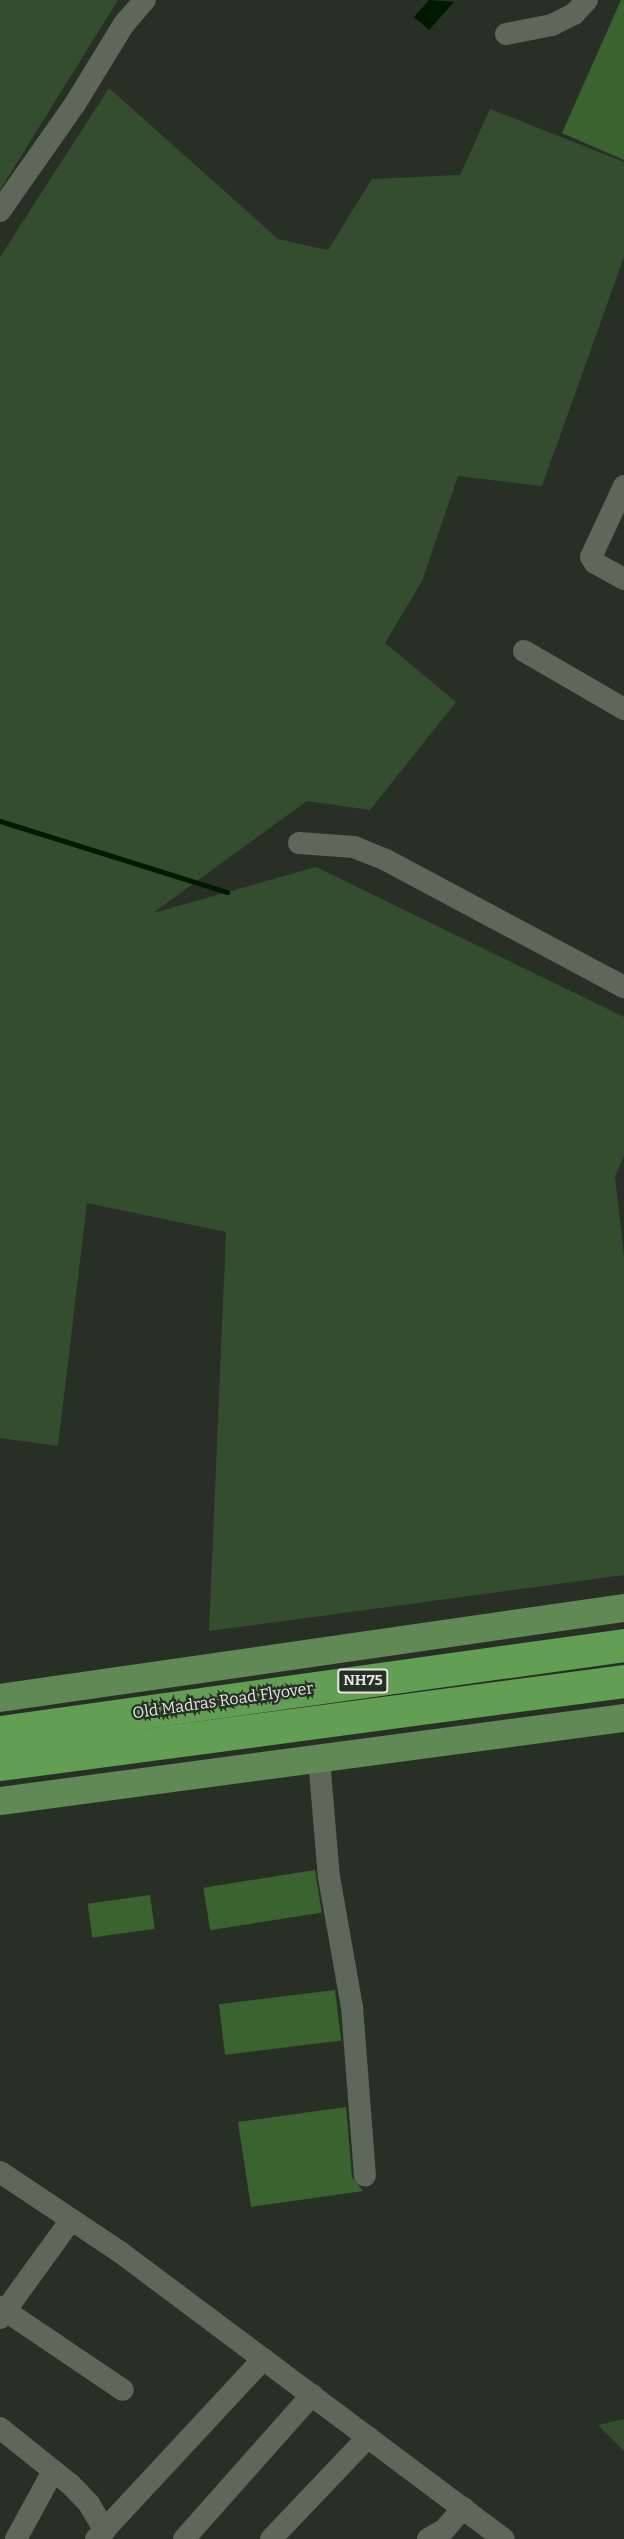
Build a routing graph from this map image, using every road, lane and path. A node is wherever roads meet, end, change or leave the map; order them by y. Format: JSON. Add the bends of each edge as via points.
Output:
{"nodes":[{"id":1,"x":144,"y":0,"type":"edge"},
{"id":2,"x":587,"y":0,"type":"edge"},
{"id":3,"x":506,"y":34,"type":"dead end"},
{"id":4,"x":0,"y":211,"type":"edge"},
{"id":5,"x":624,"y":486,"type":"edge"},
{"id":6,"x":624,"y":579,"type":"edge"},
{"id":7,"x":524,"y":651,"type":"dead end"},
{"id":8,"x":624,"y":709,"type":"edge"},
{"id":9,"x":299,"y":843,"type":"dead end"},
{"id":10,"x":624,"y":987,"type":"edge"},
{"id":11,"x":624,"y":1608,"type":"edge"},
{"id":12,"x":624,"y":1645,"type":"edge"},
{"id":13,"x":624,"y":1681,"type":"edge"},
{"id":14,"x":0,"y":1698,"type":"edge"},
{"id":15,"x":624,"y":1718,"type":"edge"},
{"id":16,"x":0,"y":1732,"type":"edge"},
{"id":17,"x":105,"y":1733,"type":"junction"},
{"id":18,"x":319,"y":1759,"type":"junction"},
{"id":19,"x":0,"y":1764,"type":"edge"},
{"id":20,"x":0,"y":1801,"type":"edge"},
{"id":21,"x":0,"y":2172,"type":"edge"},
{"id":22,"x":365,"y":2176,"type":"dead end"},
{"id":23,"x":71,"y":2220,"type":"junction"},
{"id":24,"x":2,"y":2312,"type":"edge"},
{"id":25,"x":263,"y":2359,"type":"junction"},
{"id":26,"x":123,"y":2390,"type":"dead end"},
{"id":27,"x":312,"y":2395,"type":"junction"},
{"id":28,"x":0,"y":2428,"type":"edge"},
{"id":29,"x":368,"y":2438,"type":"junction"},
{"id":30,"x":53,"y":2471,"type":"junction"},
{"id":31,"x":463,"y":2508,"type":"junction"},
{"id":32,"x":101,"y":2535,"type":"edge"},
{"id":33,"x":16,"y":2539,"type":"edge"},
{"id":34,"x":184,"y":2539,"type":"edge"},
{"id":35,"x":271,"y":2539,"type":"edge"},
{"id":36,"x":428,"y":2539,"type":"edge"},
{"id":37,"x":504,"y":2539,"type":"edge"}],
"edges":[{"from":1,"to":4,"type":"street"},
{"from":2,"to":3,"type":"street","via":[[574,14],[552,25]]},
{"from":5,"to":6,"type":"street","via":[[591,556],[595,563]]},
{"from":7,"to":8,"type":"street"},
{"from":9,"to":10,"type":"street","via":[[354,847],[386,860]]},
{"from":11,"to":14,"type":"main road"},
{"from":12,"to":17,"type":"highway","name":"Old Madras Road Flyover","number":"NH75"},
{"from":13,"to":17,"type":"highway","name":"Old Madras Road Flyover","number":"NH75"},
{"from":15,"to":18,"type":"main road"},
{"from":16,"to":17,"type":"highway","name":"Old Madras Road Flyover","number":"NH75"},
{"from":17,"to":19,"type":"highway","name":"Old Madras Road Flyover","number":"NH75"},
{"from":18,"to":20,"type":"main road"},
{"from":18,"to":22,"type":"street","via":[[329,1877],[353,2018]]},
{"from":21,"to":23,"type":"street"},
{"from":23,"to":24,"type":"street"},
{"from":23,"to":25,"type":"street"},
{"from":24,"to":26,"type":"street"},
{"from":25,"to":27,"type":"street"},
{"from":25,"to":32,"type":"street"},
{"from":27,"to":29,"type":"street"},
{"from":27,"to":34,"type":"street"},
{"from":28,"to":30,"type":"street"},
{"from":29,"to":31,"type":"street"},
{"from":29,"to":35,"type":"street"},
{"from":30,"to":32,"type":"street","via":[[89,2504]]},
{"from":30,"to":33,"type":"street"},
{"from":31,"to":36,"type":"street","via":[[445,2529]]},
{"from":31,"to":37,"type":"street"}]}
